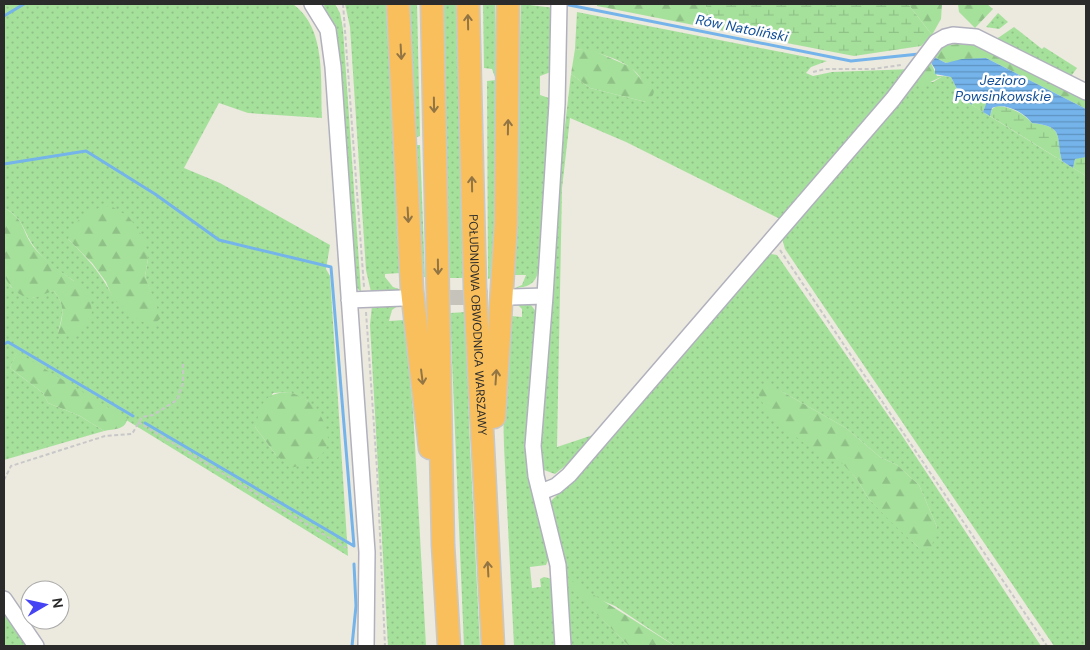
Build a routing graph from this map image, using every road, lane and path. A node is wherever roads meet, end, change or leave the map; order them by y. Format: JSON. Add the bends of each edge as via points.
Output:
{"nodes":[{"id":1,"x":313,"y":4,"type":"edge"},
{"id":2,"x":343,"y":4,"type":"edge"},
{"id":3,"x":398,"y":4,"type":"edge"},
{"id":4,"x":432,"y":4,"type":"edge"},
{"id":5,"x":468,"y":4,"type":"edge"},
{"id":6,"x":508,"y":4,"type":"edge"},
{"id":7,"x":559,"y":8,"type":"edge"},
{"id":8,"x":919,"y":66,"type":"junction"},
{"id":9,"x":812,"y":72,"type":"dead end"},
{"id":10,"x":1086,"y":92,"type":"edge"},
{"id":11,"x":773,"y":239,"type":"junction"},
{"id":12,"x":545,"y":296,"type":"junction"},
{"id":13,"x":511,"y":297,"type":"tunnel mouth"},
{"id":14,"x":403,"y":298,"type":"tunnel mouth"},
{"id":15,"x":349,"y":300,"type":"junction"},
{"id":16,"x":365,"y":300,"type":"junction"},
{"id":17,"x":183,"y":364,"type":"dead end"},
{"id":18,"x":138,"y":422,"type":"junction"},
{"id":19,"x":4,"y":480,"type":"edge"},
{"id":20,"x":540,"y":492,"type":"junction"},
{"id":21,"x":4,"y":502,"type":"edge"},
{"id":22,"x":4,"y":509,"type":"edge"},
{"id":23,"x":486,"y":530,"type":"junction"},
{"id":24,"x":443,"y":545,"type":"junction"},
{"id":25,"x":346,"y":548,"type":"dead end"},
{"id":26,"x":4,"y":599,"type":"edge"},
{"id":27,"x":36,"y":646,"type":"edge"},
{"id":28,"x":366,"y":646,"type":"edge"},
{"id":29,"x":385,"y":646,"type":"edge"},
{"id":30,"x":449,"y":646,"type":"edge"},
{"id":31,"x":492,"y":646,"type":"edge"},
{"id":32,"x":563,"y":646,"type":"edge"},
{"id":33,"x":1047,"y":646,"type":"edge"}],
"edges":[{"from":1,"to":15,"type":"street","via":[[324,22],[332,47]]},
{"from":2,"to":16,"type":"path"},
{"from":3,"to":24,"type":"highway","one_way":true,"via":[[413,298]]},
{"from":4,"to":24,"type":"highway","one_way":true},
{"from":23,"to":5,"type":"highway","name":"POŁUDNIOWA OBWODNICA WARSZAWY","one_way":true,"via":[[475,289]]},
{"from":23,"to":6,"type":"highway","one_way":true,"via":[[506,223]]},
{"from":7,"to":12,"type":"street","via":[[560,54]]},
{"from":8,"to":9,"type":"path"},
{"from":8,"to":10,"type":"street","via":[[932,46],[945,36],[976,37]]},
{"from":8,"to":11,"type":"street"},
{"from":11,"to":20,"type":"street","via":[[569,475],[556,486]]},
{"from":11,"to":33,"type":"path"},
{"from":12,"to":13,"type":"street"},
{"from":12,"to":20,"type":"street","via":[[533,446]]},
{"from":14,"to":16,"type":"street"},
{"from":15,"to":16,"type":"street"},
{"from":15,"to":28,"type":"street","via":[[367,552]]},
{"from":16,"to":29,"type":"path"},
{"from":17,"to":18,"type":"path","via":[[183,383],[178,400]]},
{"from":18,"to":19,"type":"path","via":[[132,434],[105,436],[11,466]]},
{"from":18,"to":25,"type":"path"},
{"from":20,"to":32,"type":"street","via":[[558,565]]},
{"from":21,"to":22,"type":"path"},
{"from":31,"to":23,"type":"highway","name":"POŁUDNIOWA OBWODNICA WARSZAWY","one_way":true},
{"from":24,"to":30,"type":"highway"},
{"from":26,"to":27,"type":"street"}]}
